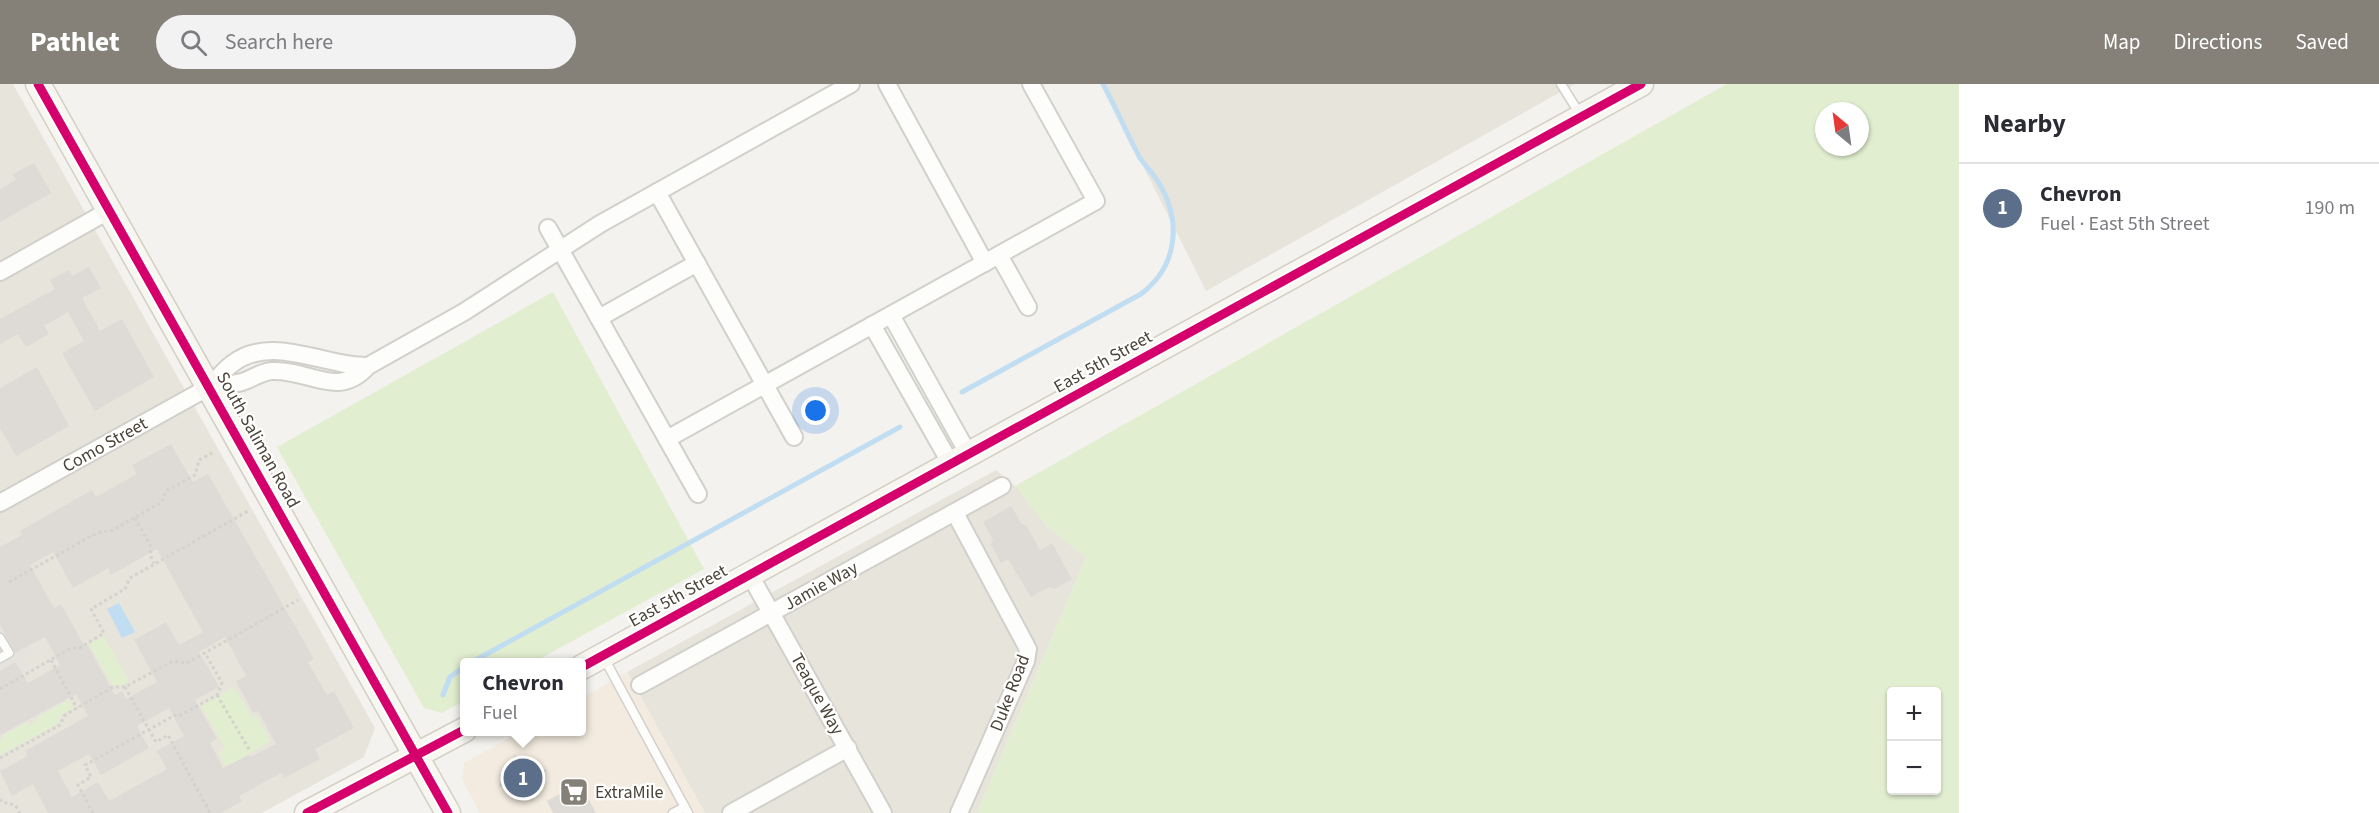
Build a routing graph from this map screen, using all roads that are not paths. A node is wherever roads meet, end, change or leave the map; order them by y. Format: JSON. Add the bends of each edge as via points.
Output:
{"nodes":[{"id":1,"x":38,"y":84,"type":"edge"},
{"id":2,"x":851,"y":84,"type":"edge"},
{"id":3,"x":887,"y":84,"type":"edge"},
{"id":4,"x":1030,"y":84,"type":"edge"},
{"id":5,"x":1561,"y":84,"type":"edge"},
{"id":6,"x":1641,"y":84,"type":"edge"},
{"id":7,"x":1581,"y":117,"type":"junction"},
{"id":8,"x":657,"y":192,"type":"junction"},
{"id":9,"x":110,"y":210,"type":"junction"},
{"id":10,"x":548,"y":228,"type":"dead end"},
{"id":11,"x":560,"y":250,"type":"junction"},
{"id":12,"x":992,"y":259,"type":"junction"},
{"id":13,"x":697,"y":263,"type":"junction"},
{"id":14,"x":0,"y":272,"type":"edge"},
{"id":15,"x":1028,"y":307,"type":"dead end"},
{"id":16,"x":891,"y":315,"type":"junction"},
{"id":17,"x":599,"y":318,"type":"junction"},
{"id":18,"x":872,"y":325,"type":"junction"},
{"id":19,"x":914,"y":357,"type":"junction"},
{"id":20,"x":318,"y":360,"type":"junction"},
{"id":21,"x":368,"y":366,"type":"junction"},
{"id":22,"x":896,"y":367,"type":"junction"},
{"id":23,"x":313,"y":378,"type":"junction"},
{"id":24,"x":765,"y":384,"type":"junction"},
{"id":25,"x":209,"y":387,"type":"junction"},
{"id":26,"x":794,"y":436,"type":"dead end"},
{"id":27,"x":667,"y":439,"type":"junction"},
{"id":28,"x":960,"y":460,"type":"junction"},
{"id":29,"x":1002,"y":486,"type":"dead end"},
{"id":30,"x":698,"y":494,"type":"dead end"},
{"id":31,"x":0,"y":503,"type":"edge"},
{"id":32,"x":955,"y":513,"type":"junction"},
{"id":33,"x":750,"y":575,"type":"junction"},
{"id":34,"x":772,"y":613,"type":"junction"},
{"id":35,"x":0,"y":638,"type":"edge"},
{"id":36,"x":603,"y":655,"type":"junction"},
{"id":37,"x":0,"y":658,"type":"edge"},
{"id":38,"x":586,"y":665,"type":"edge"},
{"id":39,"x":640,"y":685,"type":"dead end"},
{"id":40,"x":460,"y":733,"type":"edge"},
{"id":41,"x":848,"y":748,"type":"junction"},
{"id":42,"x":416,"y":756,"type":"junction"},
{"id":43,"x":687,"y":810,"type":"edge"},
{"id":44,"x":307,"y":813,"type":"edge"},
{"id":45,"x":448,"y":813,"type":"edge"},
{"id":46,"x":673,"y":813,"type":"edge"},
{"id":47,"x":731,"y":813,"type":"edge"},
{"id":48,"x":883,"y":813,"type":"edge"},
{"id":49,"x":959,"y":813,"type":"edge"}],
"edges":[{"from":1,"to":9,"type":"main road","name":"South Saliman Road"},
{"from":2,"to":8,"type":"street"},
{"from":3,"to":12,"type":"street"},
{"from":4,"to":12,"type":"street","via":[[1096,201]]},
{"from":5,"to":7,"type":"lane"},
{"from":6,"to":7,"type":"main road","name":"East 5th Street"},
{"from":7,"to":28,"type":"main road","name":"East 5th Street"},
{"from":8,"to":11,"type":"street"},
{"from":8,"to":13,"type":"street"},
{"from":9,"to":14,"type":"street"},
{"from":9,"to":25,"type":"main road","name":"South Saliman Road"},
{"from":10,"to":11,"type":"street"},
{"from":11,"to":17,"type":"street"},
{"from":11,"to":21,"type":"street","via":[[464,312]]},
{"from":12,"to":15,"type":"street"},
{"from":12,"to":16,"type":"street"},
{"from":13,"to":17,"type":"street"},
{"from":13,"to":24,"type":"street"},
{"from":16,"to":18,"type":"street"},
{"from":16,"to":19,"type":"street"},
{"from":17,"to":27,"type":"street"},
{"from":18,"to":22,"type":"street"},
{"from":18,"to":24,"type":"street"},
{"from":19,"to":22,"type":"lane"},
{"from":19,"to":28,"type":"street"},
{"from":20,"to":21,"type":"street"},
{"from":20,"to":23,"type":"lane"},
{"from":20,"to":25,"type":"street","via":[[284,351],[253,354],[232,364]]},
{"from":21,"to":23,"type":"street","via":[[358,377],[346,382]]},
{"from":22,"to":28,"type":"street"},
{"from":23,"to":25,"type":"street","via":[[286,371],[268,372],[243,382]]},
{"from":24,"to":26,"type":"street"},
{"from":24,"to":27,"type":"street"},
{"from":25,"to":31,"type":"street","name":"Como Street"},
{"from":25,"to":42,"type":"main road","name":"South Saliman Road"},
{"from":27,"to":30,"type":"street"},
{"from":28,"to":33,"type":"main road","name":"East 5th Street"},
{"from":29,"to":32,"type":"street","name":"Jamie Way"},
{"from":32,"to":34,"type":"street","name":"Jamie Way"},
{"from":32,"to":49,"type":"street","name":"Duke Road","via":[[1028,649]]},
{"from":33,"to":34,"type":"street","name":"Teaque Way"},
{"from":33,"to":36,"type":"main road","name":"East 5th Street"},
{"from":34,"to":39,"type":"street","name":"Jamie Way"},
{"from":34,"to":41,"type":"street","name":"Teaque Way"},
{"from":35,"to":37,"type":"lane","via":[[9,653]]},
{"from":36,"to":38,"type":"main road","name":"East 5th Street"},
{"from":36,"to":43,"type":"lane"},
{"from":40,"to":42,"type":"main road"},
{"from":41,"to":47,"type":"street"},
{"from":41,"to":48,"type":"street","name":"Teaque Way"},
{"from":42,"to":44,"type":"main road"},
{"from":42,"to":45,"type":"main road","name":"South Saliman Road"},
{"from":43,"to":46,"type":"lane"}]}
